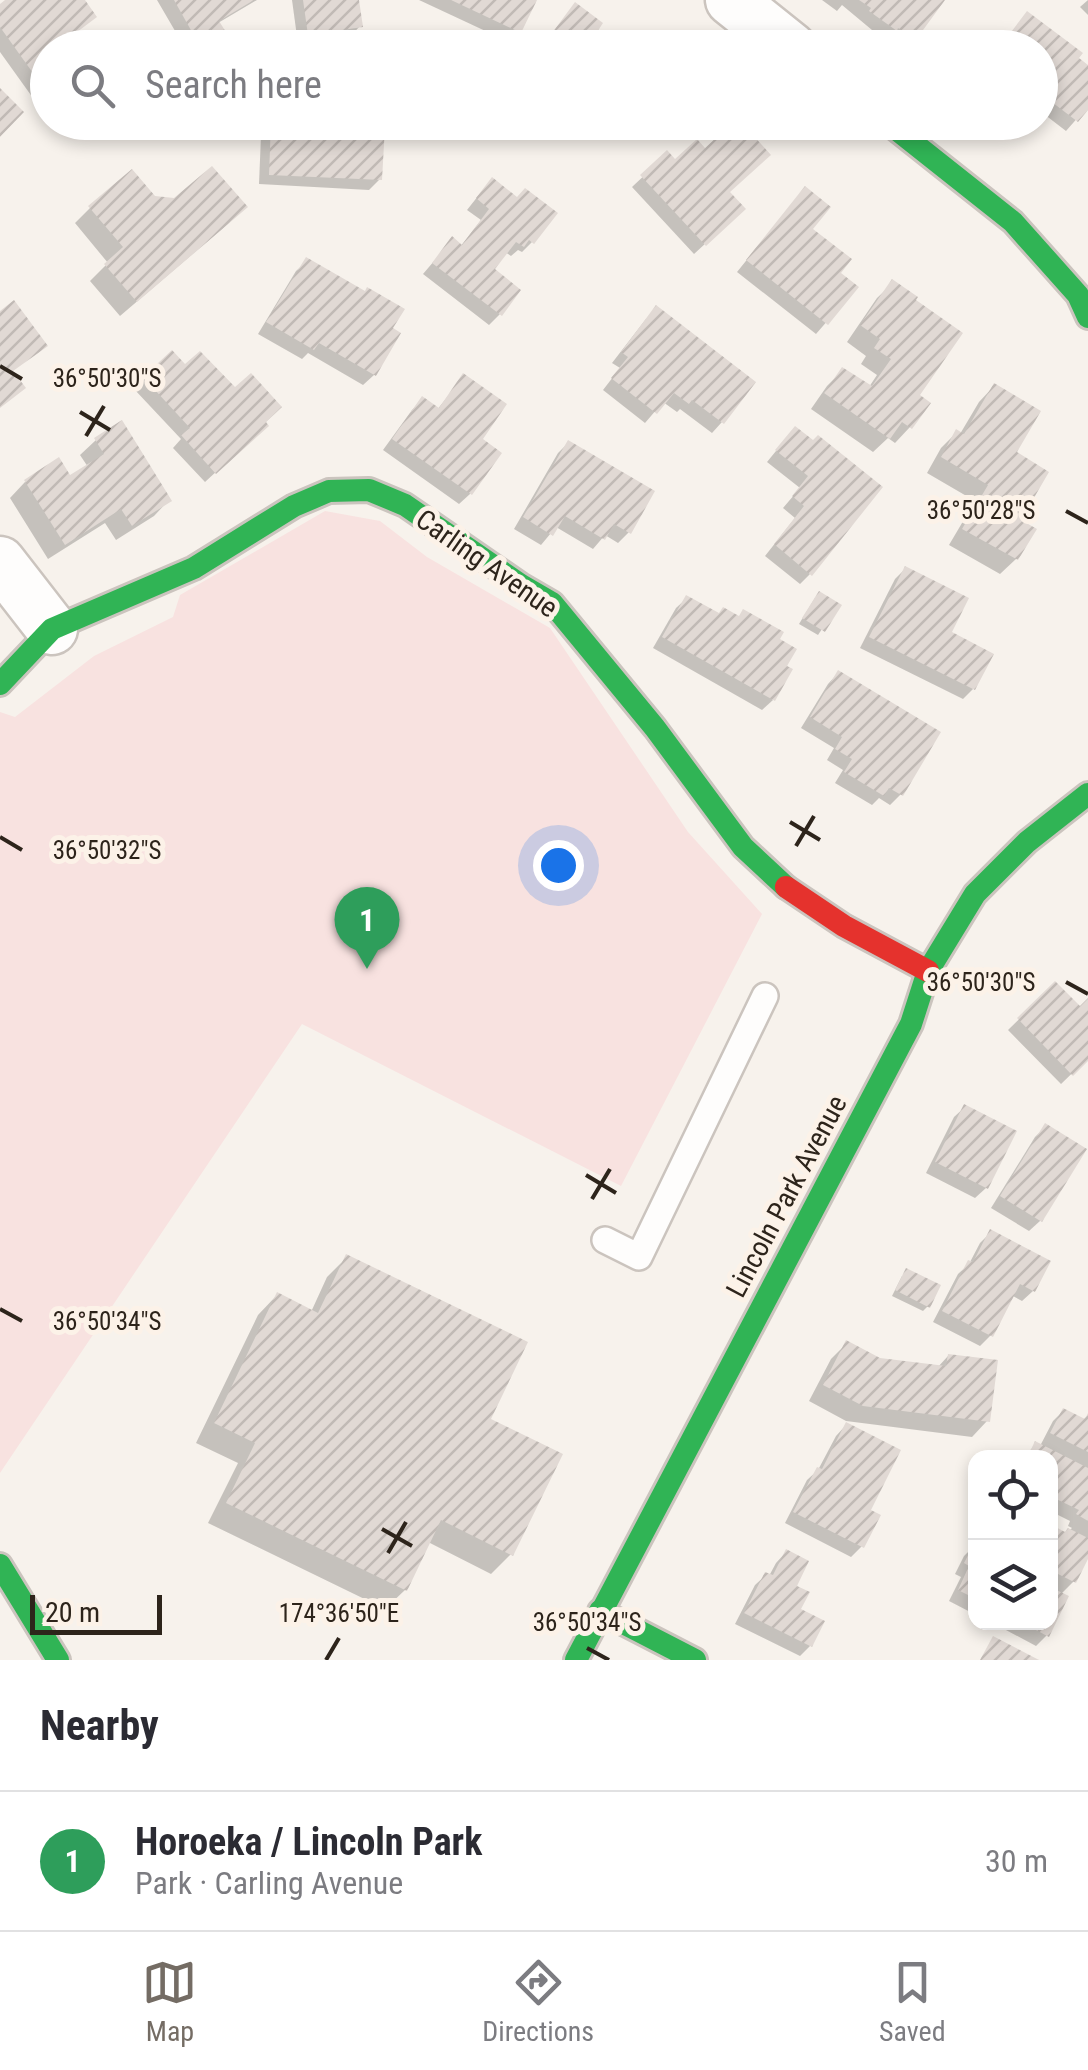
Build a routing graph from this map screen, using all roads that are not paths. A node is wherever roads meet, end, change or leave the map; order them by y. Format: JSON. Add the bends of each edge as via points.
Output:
{"nodes":[{"id":1,"x":731,"y":0,"type":"edge"},
{"id":2,"x":769,"y":30,"type":"edge"},
{"id":3,"x":910,"y":140,"type":"edge"},
{"id":4,"x":1085,"y":299,"type":"edge"},
{"id":5,"x":0,"y":562,"type":"edge"},
{"id":6,"x":52,"y":629,"type":"junction"},
{"id":7,"x":0,"y":684,"type":"edge"},
{"id":8,"x":1088,"y":794,"type":"edge"},
{"id":9,"x":928,"y":972,"type":"junction"},
{"id":10,"x":765,"y":996,"type":"dead end"},
{"id":11,"x":605,"y":1240,"type":"dead end"},
{"id":12,"x":0,"y":1566,"type":"edge"},
{"id":13,"x":600,"y":1611,"type":"junction"},
{"id":14,"x":58,"y":1660,"type":"edge"},
{"id":15,"x":576,"y":1660,"type":"edge"},
{"id":16,"x":695,"y":1660,"type":"edge"}],
"edges":[{"from":1,"to":2,"type":"street"},
{"from":3,"to":4,"type":"street","via":[[1013,222]]},
{"from":5,"to":6,"type":"street"},
{"from":6,"to":7,"type":"street","name":"Carling Avenue"},
{"from":6,"to":9,"type":"street","name":"Carling Avenue","via":[[194,568],[294,506],[329,491],[369,490],[405,505],[552,602],[743,847],[798,895]]},
{"from":8,"to":9,"type":"street","name":"Lincoln Park Avenue","via":[[975,894]]},
{"from":9,"to":13,"type":"street","name":"Lincoln Park Avenue","via":[[911,1024]]},
{"from":10,"to":11,"type":"lane","via":[[639,1257]]},
{"from":12,"to":14,"type":"street"},
{"from":13,"to":15,"type":"street","name":"Lincoln Park Avenue"},
{"from":13,"to":16,"type":"street"}]}
